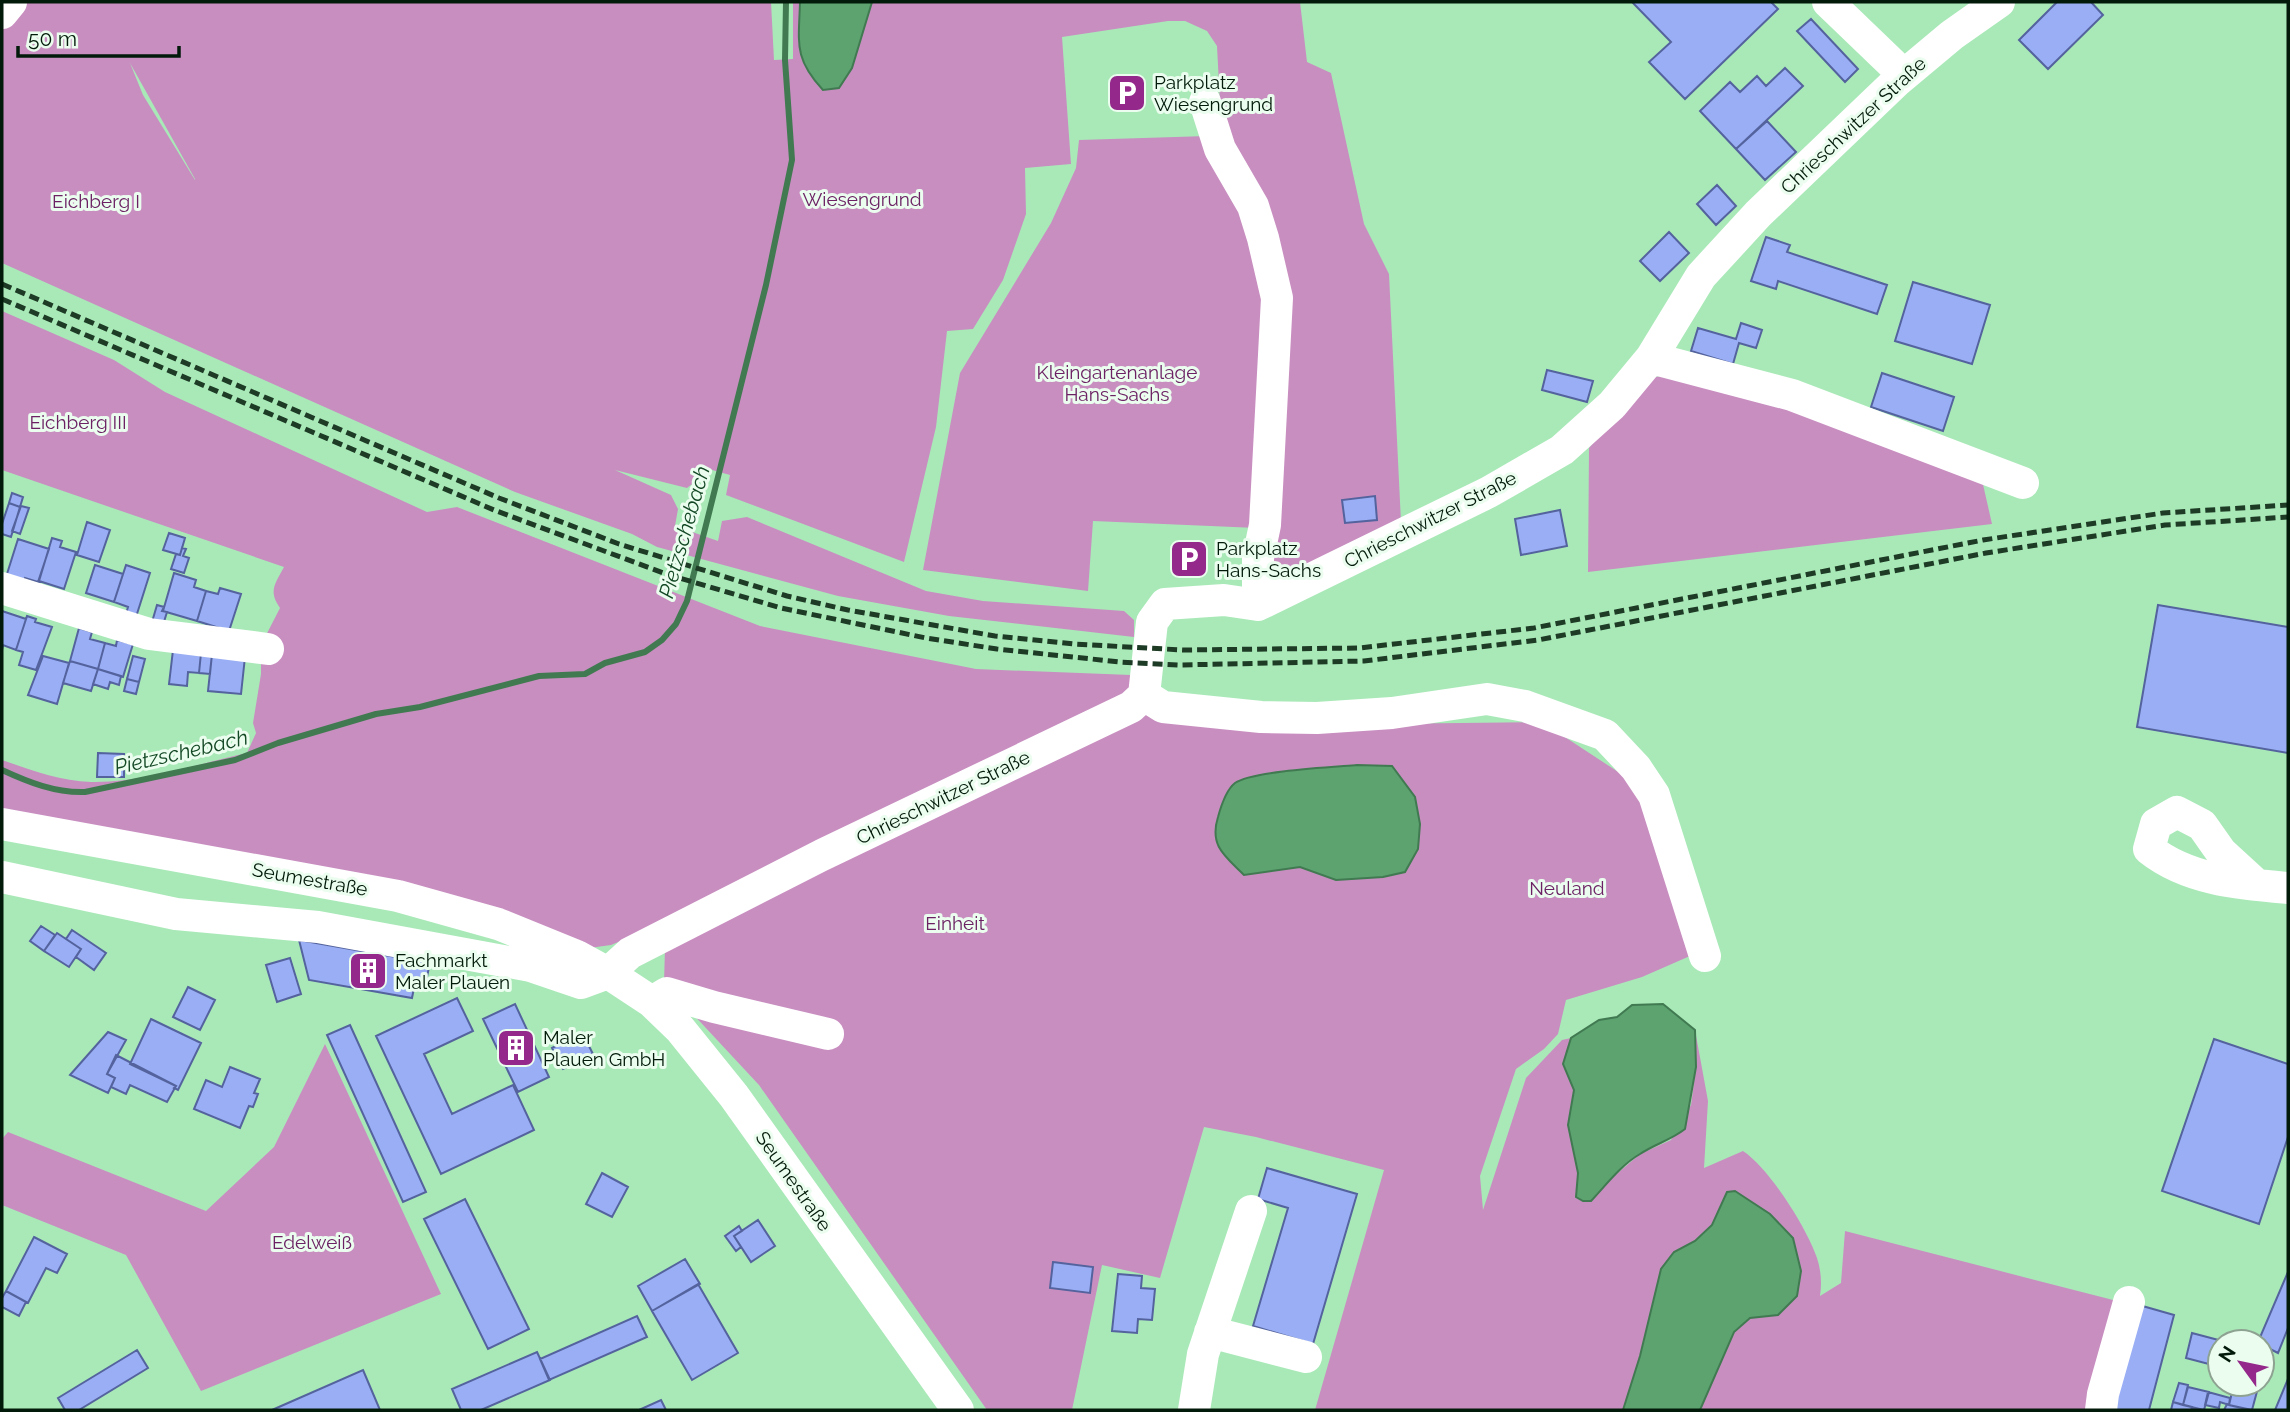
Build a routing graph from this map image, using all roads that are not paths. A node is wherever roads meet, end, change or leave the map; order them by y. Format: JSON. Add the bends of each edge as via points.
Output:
{"nodes":[{"id":1,"x":11,"y":2,"type":"edge"},
{"id":2,"x":1828,"y":2,"type":"edge"},
{"id":3,"x":1999,"y":2,"type":"edge"},
{"id":4,"x":2,"y":13,"type":"edge"},
{"id":5,"x":1904,"y":75,"type":"junction"},
{"id":6,"x":1205,"y":102,"type":"dead end"},
{"id":7,"x":1651,"y":358,"type":"junction"},
{"id":8,"x":2023,"y":483,"type":"dead end"},
{"id":9,"x":2,"y":588,"type":"edge"},
{"id":10,"x":1258,"y":605,"type":"junction"},
{"id":11,"x":268,"y":649,"type":"dead end"},
{"id":12,"x":1144,"y":695,"type":"junction"},
{"id":13,"x":2,"y":824,"type":"edge"},
{"id":14,"x":2,"y":877,"type":"edge"},
{"id":15,"x":2257,"y":885,"type":"dead end"},
{"id":16,"x":2288,"y":888,"type":"edge"},
{"id":17,"x":1705,"y":956,"type":"dead end"},
{"id":18,"x":608,"y":973,"type":"junction"},
{"id":19,"x":652,"y":1002,"type":"junction"},
{"id":20,"x":828,"y":1034,"type":"dead end"},
{"id":21,"x":1251,"y":1211,"type":"dead end"},
{"id":22,"x":2129,"y":1302,"type":"dead end"},
{"id":23,"x":1210,"y":1332,"type":"junction"},
{"id":24,"x":1306,"y":1357,"type":"dead end"},
{"id":25,"x":958,"y":1410,"type":"edge"},
{"id":26,"x":1194,"y":1410,"type":"edge"},
{"id":27,"x":2101,"y":1410,"type":"edge"}],
"edges":[{"from":1,"to":4,"type":"street"},
{"from":2,"to":5,"type":"street"},
{"from":3,"to":5,"type":"street","name":"Chrieschwitzer Straße"},
{"from":5,"to":7,"type":"street","name":"Chrieschwitzer Straße","via":[[1758,214],[1701,276]]},
{"from":6,"to":10,"type":"street","via":[[1220,149],[1253,206],[1277,298]]},
{"from":7,"to":8,"type":"street","via":[[1791,395]]},
{"from":7,"to":10,"type":"street","name":"Chrieschwitzer Straße","via":[[1612,405],[1562,450],[1489,492]]},
{"from":9,"to":11,"type":"street","via":[[149,634]]},
{"from":10,"to":12,"type":"street","via":[[1224,600],[1165,604],[1152,622]]},
{"from":12,"to":17,"type":"street","via":[[1163,707],[1317,718],[1487,699],[1525,706],[1605,735],[1654,795]]},
{"from":12,"to":18,"type":"street","name":"Chrieschwitzer Straße","via":[[1131,707],[630,953]]},
{"from":13,"to":18,"type":"street","name":"Seumestraße","via":[[398,895],[498,924]]},
{"from":14,"to":18,"type":"street","via":[[176,914],[358,934],[531,966],[581,983]]},
{"from":15,"to":16,"type":"street"},
{"from":18,"to":19,"type":"street","name":"Seumestraße"},
{"from":19,"to":20,"type":"street","via":[[667,993]]},
{"from":19,"to":25,"type":"street","name":"Seumestraße","via":[[734,1096]]},
{"from":21,"to":23,"type":"street"},
{"from":22,"to":27,"type":"street"},
{"from":23,"to":24,"type":"street"},
{"from":23,"to":26,"type":"street"}]}
